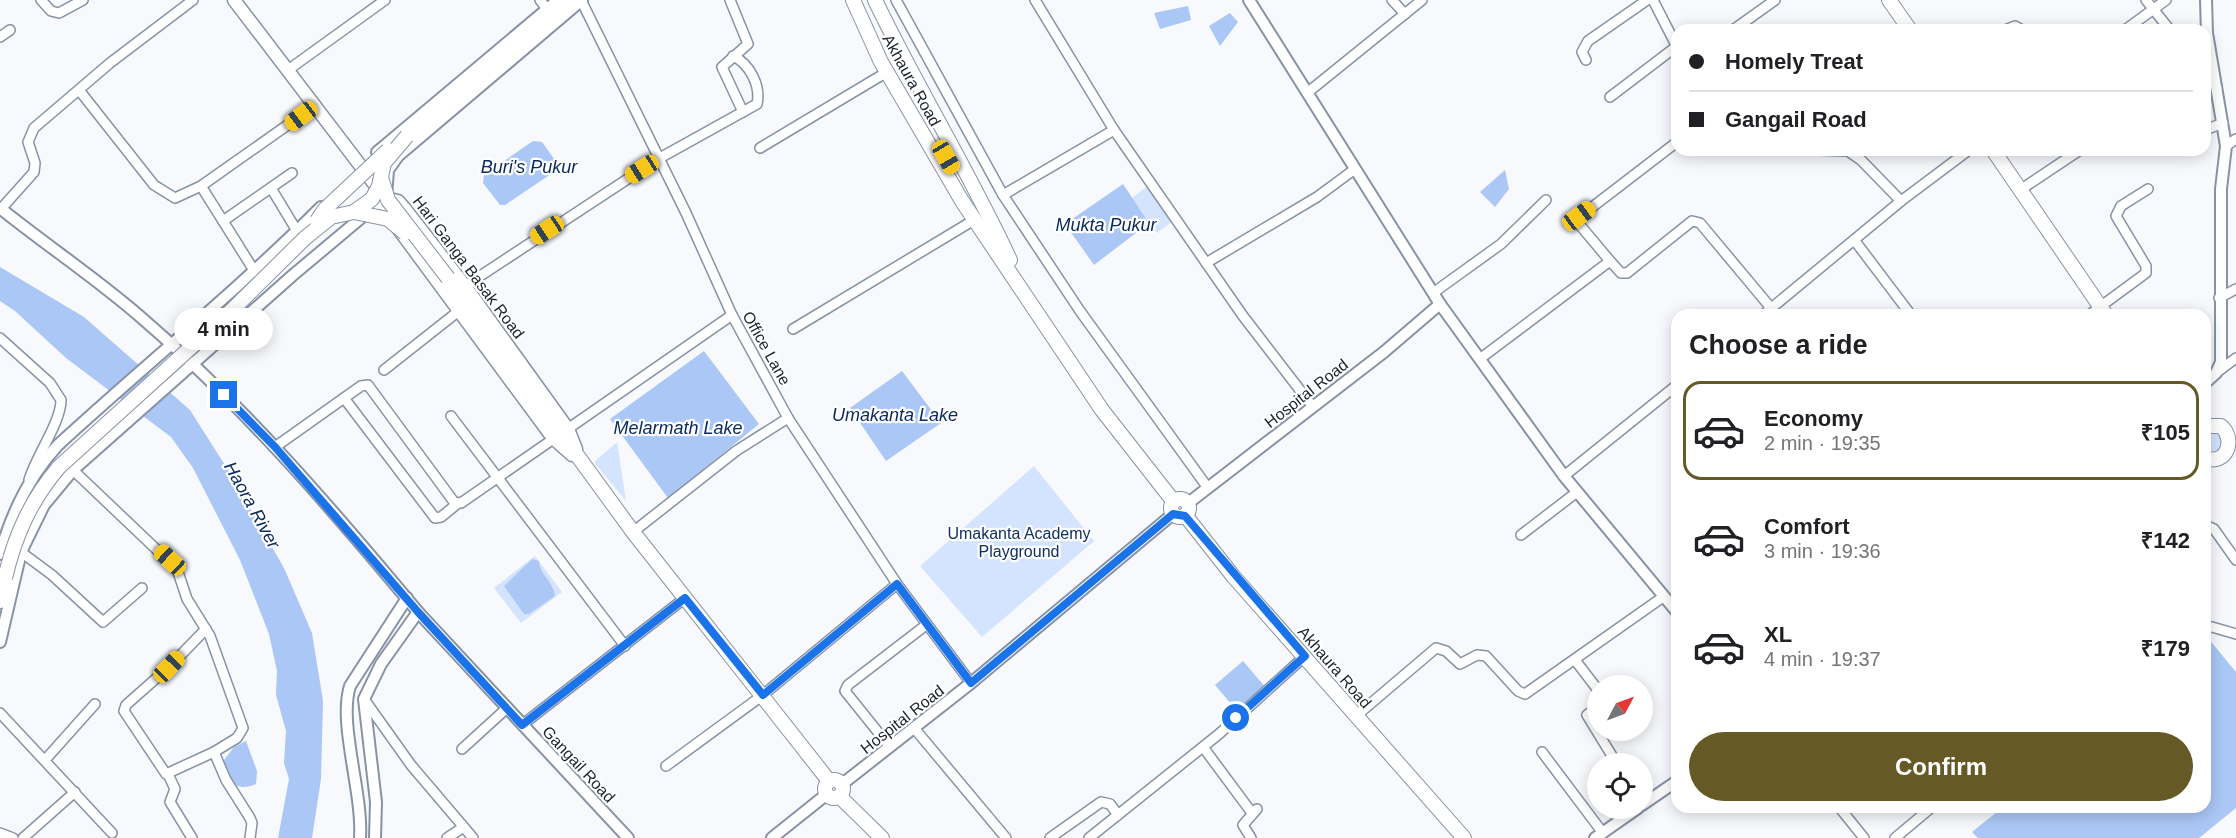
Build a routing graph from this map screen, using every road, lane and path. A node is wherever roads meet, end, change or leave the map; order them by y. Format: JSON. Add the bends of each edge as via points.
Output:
{"nodes":[{"id":1,"x":41,"y":0,"type":"edge"},
{"id":2,"x":83,"y":0,"type":"edge"},
{"id":3,"x":194,"y":0,"type":"edge"},
{"id":4,"x":234,"y":0,"type":"edge"},
{"id":5,"x":385,"y":0,"type":"edge"},
{"id":6,"x":558,"y":0,"type":"edge"},
{"id":7,"x":570,"y":0,"type":"edge"},
{"id":8,"x":582,"y":0,"type":"edge"},
{"id":9,"x":730,"y":0,"type":"edge"},
{"id":10,"x":853,"y":0,"type":"edge"},
{"id":11,"x":862,"y":0,"type":"edge"},
{"id":12,"x":874,"y":0,"type":"edge"},
{"id":13,"x":896,"y":0,"type":"edge"},
{"id":14,"x":1035,"y":0,"type":"edge"},
{"id":15,"x":1249,"y":0,"type":"edge"},
{"id":16,"x":1392,"y":0,"type":"edge"},
{"id":17,"x":1422,"y":0,"type":"edge"},
{"id":18,"x":1647,"y":0,"type":"edge"},
{"id":19,"x":1653,"y":0,"type":"edge"},
{"id":20,"x":1775,"y":0,"type":"edge"},
{"id":21,"x":1889,"y":0,"type":"edge"},
{"id":22,"x":2146,"y":0,"type":"edge"},
{"id":23,"x":2166,"y":0,"type":"edge"},
{"id":24,"x":2206,"y":0,"type":"edge"},
{"id":25,"x":543,"y":5,"type":"edge"},
{"id":26,"x":2153,"y":9,"type":"junction"},
{"id":27,"x":1405,"y":14,"type":"junction"},
{"id":28,"x":1741,"y":24,"type":"edge"},
{"id":29,"x":1906,"y":24,"type":"edge"},
{"id":30,"x":2133,"y":24,"type":"edge"},
{"id":31,"x":2165,"y":24,"type":"edge"},
{"id":32,"x":2207,"y":24,"type":"edge"},
{"id":33,"x":10,"y":30,"type":"dead end"},
{"id":34,"x":1671,"y":35,"type":"edge"},
{"id":35,"x":0,"y":38,"type":"edge"},
{"id":36,"x":1671,"y":51,"type":"edge"},
{"id":37,"x":2211,"y":55,"type":"edge"},
{"id":38,"x":733,"y":56,"type":"junction"},
{"id":39,"x":1586,"y":60,"type":"dead end"},
{"id":40,"x":890,"y":69,"type":"junction"},
{"id":41,"x":288,"y":70,"type":"junction"},
{"id":42,"x":2211,"y":80,"type":"edge"},
{"id":43,"x":2217,"y":88,"type":"junction"},
{"id":44,"x":79,"y":90,"type":"junction"},
{"id":45,"x":1307,"y":93,"type":"junction"},
{"id":46,"x":1610,"y":97,"type":"dead end"},
{"id":47,"x":316,"y":105,"type":"junction"},
{"id":48,"x":743,"y":112,"type":"junction"},
{"id":49,"x":2223,"y":123,"type":"junction"},
{"id":50,"x":2211,"y":128,"type":"edge"},
{"id":51,"x":1114,"y":130,"type":"junction"},
{"id":52,"x":407,"y":136,"type":"junction"},
{"id":53,"x":2236,"y":139,"type":"edge"},
{"id":54,"x":2226,"y":146,"type":"junction"},
{"id":55,"x":1671,"y":147,"type":"edge"},
{"id":56,"x":760,"y":148,"type":"dead end"},
{"id":57,"x":1856,"y":156,"type":"edge"},
{"id":58,"x":1962,"y":156,"type":"edge"},
{"id":59,"x":1997,"y":156,"type":"edge"},
{"id":60,"x":2071,"y":156,"type":"edge"},
{"id":61,"x":658,"y":159,"type":"junction"},
{"id":62,"x":360,"y":168,"type":"junction"},
{"id":63,"x":1355,"y":169,"type":"junction"},
{"id":64,"x":292,"y":173,"type":"dead end"},
{"id":65,"x":381,"y":177,"type":"junction"},
{"id":66,"x":201,"y":186,"type":"junction"},
{"id":67,"x":270,"y":188,"type":"junction"},
{"id":68,"x":2148,"y":189,"type":"dead end"},
{"id":69,"x":2020,"y":190,"type":"junction"},
{"id":70,"x":1004,"y":195,"type":"junction"},
{"id":71,"x":385,"y":198,"type":"junction"},
{"id":72,"x":1546,"y":200,"type":"dead end"},
{"id":73,"x":1901,"y":201,"type":"junction"},
{"id":74,"x":0,"y":209,"type":"edge"},
{"id":75,"x":354,"y":212,"type":"junction"},
{"id":76,"x":974,"y":220,"type":"junction"},
{"id":77,"x":223,"y":221,"type":"junction"},
{"id":78,"x":301,"y":235,"type":"junction"},
{"id":79,"x":1855,"y":241,"type":"junction"},
{"id":80,"x":1610,"y":261,"type":"junction"},
{"id":81,"x":1206,"y":263,"type":"junction"},
{"id":82,"x":255,"y":272,"type":"junction"},
{"id":83,"x":448,"y":278,"type":"junction"},
{"id":84,"x":465,"y":286,"type":"junction"},
{"id":85,"x":2236,"y":289,"type":"edge"},
{"id":86,"x":1433,"y":293,"type":"junction"},
{"id":87,"x":1026,"y":294,"type":"junction"},
{"id":88,"x":2219,"y":298,"type":"junction"},
{"id":89,"x":1440,"y":304,"type":"junction"},
{"id":90,"x":1772,"y":308,"type":"joint"},
{"id":91,"x":1906,"y":309,"type":"edge"},
{"id":92,"x":2097,"y":309,"type":"edge"},
{"id":93,"x":2103,"y":309,"type":"edge"},
{"id":94,"x":460,"y":310,"type":"junction"},
{"id":95,"x":732,"y":315,"type":"junction"},
{"id":96,"x":793,"y":329,"type":"dead end"},
{"id":97,"x":0,"y":338,"type":"edge"},
{"id":98,"x":170,"y":344,"type":"junction"},
{"id":99,"x":1481,"y":358,"type":"junction"},
{"id":100,"x":2236,"y":358,"type":"edge"},
{"id":101,"x":193,"y":364,"type":"junction"},
{"id":102,"x":384,"y":370,"type":"dead end"},
{"id":103,"x":2216,"y":373,"type":"junction"},
{"id":104,"x":2211,"y":377,"type":"edge"},
{"id":105,"x":1671,"y":390,"type":"edge"},
{"id":106,"x":344,"y":398,"type":"junction"},
{"id":107,"x":1313,"y":407,"type":"junction"},
{"id":108,"x":451,"y":416,"type":"dead end"},
{"id":109,"x":788,"y":418,"type":"junction"},
{"id":110,"x":2211,"y":420,"type":"edge"},
{"id":111,"x":2211,"y":426,"type":"edge"},
{"id":112,"x":2227,"y":427,"type":"edge"},
{"id":113,"x":561,"y":433,"type":"junction"},
{"id":114,"x":275,"y":447,"type":"junction"},
{"id":115,"x":2231,"y":452,"type":"edge"},
{"id":116,"x":2211,"y":459,"type":"edge"},
{"id":117,"x":73,"y":470,"type":"junction"},
{"id":118,"x":496,"y":476,"type":"junction"},
{"id":119,"x":1564,"y":476,"type":"junction"},
{"id":120,"x":1208,"y":488,"type":"junction"},
{"id":121,"x":1577,"y":492,"type":"junction"},
{"id":122,"x":22,"y":497,"type":"junction"},
{"id":123,"x":457,"y":504,"type":"junction"},
{"id":124,"x":1180,"y":509,"type":"junction"},
{"id":125,"x":2211,"y":528,"type":"edge"},
{"id":126,"x":633,"y":532,"type":"junction"},
{"id":127,"x":1521,"y":535,"type":"dead end"},
{"id":128,"x":21,"y":552,"type":"junction"},
{"id":129,"x":0,"y":554,"type":"edge"},
{"id":130,"x":2236,"y":560,"type":"edge"},
{"id":131,"x":897,"y":584,"type":"junction"},
{"id":132,"x":142,"y":588,"type":"dead end"},
{"id":133,"x":1664,"y":597,"type":"junction"},
{"id":134,"x":407,"y":598,"type":"junction"},
{"id":135,"x":685,"y":598,"type":"junction"},
{"id":136,"x":0,"y":601,"type":"edge"},
{"id":137,"x":1671,"y":605,"type":"edge"},
{"id":138,"x":418,"y":612,"type":"junction"},
{"id":139,"x":3,"y":614,"type":"edge"},
{"id":140,"x":926,"y":625,"type":"junction"},
{"id":141,"x":2211,"y":627,"type":"edge"},
{"id":142,"x":206,"y":629,"type":"junction"},
{"id":143,"x":2236,"y":634,"type":"edge"},
{"id":144,"x":0,"y":642,"type":"edge"},
{"id":145,"x":625,"y":646,"type":"junction"},
{"id":146,"x":1305,"y":656,"type":"junction"},
{"id":147,"x":1575,"y":660,"type":"junction"},
{"id":148,"x":1587,"y":676,"type":"edge"},
{"id":149,"x":971,"y":683,"type":"junction"},
{"id":150,"x":763,"y":695,"type":"junction"},
{"id":151,"x":364,"y":699,"type":"junction"},
{"id":152,"x":95,"y":704,"type":"dead end"},
{"id":153,"x":507,"y":708,"type":"junction"},
{"id":154,"x":0,"y":713,"type":"edge"},
{"id":155,"x":1356,"y":716,"type":"junction"},
{"id":156,"x":522,"y":725,"type":"junction"},
{"id":157,"x":914,"y":728,"type":"junction"},
{"id":158,"x":890,"y":747,"type":"junction"},
{"id":159,"x":1203,"y":747,"type":"junction"},
{"id":160,"x":462,"y":749,"type":"dead end"},
{"id":161,"x":214,"y":752,"type":"junction"},
{"id":162,"x":1542,"y":752,"type":"dead end"},
{"id":163,"x":45,"y":760,"type":"junction"},
{"id":164,"x":666,"y":766,"type":"dead end"},
{"id":165,"x":168,"y":774,"type":"junction"},
{"id":166,"x":1671,"y":785,"type":"edge"},
{"id":167,"x":834,"y":789,"type":"junction"},
{"id":168,"x":75,"y":792,"type":"junction"},
{"id":169,"x":1653,"y":797,"type":"edge"},
{"id":170,"x":1844,"y":813,"type":"edge"},
{"id":171,"x":1925,"y":813,"type":"edge"},
{"id":172,"x":1118,"y":815,"type":"junction"},
{"id":173,"x":1623,"y":819,"type":"edge"},
{"id":174,"x":462,"y":828,"type":"junction"},
{"id":175,"x":0,"y":833,"type":"edge"},
{"id":176,"x":112,"y":833,"type":"dead end"},
{"id":177,"x":1599,"y":836,"type":"edge"},
{"id":178,"x":878,"y":837,"type":"edge"},
{"id":179,"x":12,"y":838,"type":"edge"},
{"id":180,"x":23,"y":838,"type":"edge"},
{"id":181,"x":192,"y":838,"type":"edge"},
{"id":182,"x":250,"y":838,"type":"edge"},
{"id":183,"x":360,"y":838,"type":"edge"},
{"id":184,"x":375,"y":838,"type":"edge"},
{"id":185,"x":447,"y":838,"type":"edge"},
{"id":186,"x":473,"y":838,"type":"edge"},
{"id":187,"x":628,"y":838,"type":"edge"},
{"id":188,"x":772,"y":838,"type":"edge"},
{"id":189,"x":1006,"y":838,"type":"edge"},
{"id":190,"x":1050,"y":838,"type":"edge"},
{"id":191,"x":1089,"y":838,"type":"edge"},
{"id":192,"x":1251,"y":838,"type":"edge"},
{"id":193,"x":1464,"y":838,"type":"edge"},
{"id":194,"x":1864,"y":838,"type":"edge"},
{"id":195,"x":1895,"y":838,"type":"edge"}],
"edges":[{"from":1,"to":2,"type":"street","via":[[51,11],[59,13]]},
{"from":3,"to":44,"type":"street"},
{"from":4,"to":41,"type":"main road"},
{"from":5,"to":41,"type":"street"},
{"from":6,"to":25,"type":"street"},
{"from":7,"to":52,"type":"main road"},
{"from":8,"to":61,"type":"street","name":"Office Lane"},
{"from":8,"to":71,"type":"street","via":[[398,156],[388,170]]},
{"from":9,"to":38,"type":"street","via":[[748,40]]},
{"from":10,"to":40,"type":"main road","name":"Akhaura Road"},
{"from":11,"to":40,"type":"main road"},
{"from":12,"to":87,"type":"main road","name":"Akhaura Road","via":[[988,212]]},
{"from":13,"to":70,"type":"street"},
{"from":14,"to":51,"type":"street"},
{"from":15,"to":45,"type":"street"},
{"from":16,"to":27,"type":"street"},
{"from":17,"to":27,"type":"street"},
{"from":18,"to":39,"type":"street","via":[[1588,40],[1582,52]]},
{"from":19,"to":34,"type":"street"},
{"from":20,"to":28,"type":"street"},
{"from":21,"to":29,"type":"main road"},
{"from":22,"to":26,"type":"street"},
{"from":23,"to":26,"type":"street"},
{"from":24,"to":32,"type":"street"},
{"from":25,"to":62,"type":"street"},
{"from":26,"to":30,"type":"street"},
{"from":26,"to":31,"type":"street"},
{"from":27,"to":45,"type":"street"},
{"from":33,"to":35,"type":"street"},
{"from":36,"to":46,"type":"street"},
{"from":37,"to":43,"type":"street"},
{"from":38,"to":48,"type":"street","via":[[722,67]]},
{"from":38,"to":48,"type":"street","via":[[748,68],[760,92],[757,104]]},
{"from":40,"to":56,"type":"street"},
{"from":40,"to":76,"type":"main road","name":"Akhaura Road"},
{"from":40,"to":87,"type":"main road"},
{"from":41,"to":47,"type":"main road"},
{"from":42,"to":43,"type":"street"},
{"from":43,"to":49,"type":"street"},
{"from":44,"to":66,"type":"street","via":[[161,192],[179,198]]},
{"from":44,"to":74,"type":"street","via":[[34,128],[28,142],[34,172]]},
{"from":45,"to":63,"type":"street"},
{"from":47,"to":62,"type":"main road"},
{"from":47,"to":66,"type":"street"},
{"from":48,"to":61,"type":"street"},
{"from":49,"to":50,"type":"street"},
{"from":49,"to":54,"type":"street"},
{"from":51,"to":70,"type":"street"},
{"from":51,"to":81,"type":"street"},
{"from":52,"to":65,"type":"main road","bridge":true,"via":[[384,163]]},
{"from":52,"to":78,"type":"main road","bridge":true},
{"from":53,"to":54,"type":"street"},
{"from":54,"to":88,"type":"street","via":[[2221,189]]},
{"from":55,"to":80,"type":"street","via":[[1578,218]]},
{"from":57,"to":73,"type":"street"},
{"from":58,"to":73,"type":"street"},
{"from":59,"to":69,"type":"main road"},
{"from":60,"to":69,"type":"street"},
{"from":61,"to":84,"type":"street"},
{"from":61,"to":95,"type":"street","name":"Office Lane"},
{"from":62,"to":71,"type":"main road"},
{"from":62,"to":78,"type":"street"},
{"from":63,"to":81,"type":"street","via":[[1317,197]]},
{"from":63,"to":86,"type":"street"},
{"from":64,"to":67,"type":"street"},
{"from":65,"to":75,"type":"main road","bridge":true,"via":[[372,199]]},
{"from":65,"to":83,"type":"main road","bridge":true,"via":[[388,200]]},
{"from":66,"to":77,"type":"street"},
{"from":67,"to":77,"type":"street"},
{"from":67,"to":78,"type":"street"},
{"from":68,"to":93,"type":"street","via":[[2121,206],[2116,216],[2146,266],[2146,273]]},
{"from":69,"to":92,"type":"main road"},
{"from":70,"to":120,"type":"street","via":[[1080,311]]},
{"from":71,"to":84,"type":"main road","name":"Hari Ganga Basak Road","via":[[398,201]]},
{"from":71,"to":94,"type":"main road","name":"Hari Ganga Basak Road","via":[[386,212]]},
{"from":71,"to":101,"type":"street"},
{"from":72,"to":86,"type":"street","via":[[1508,238]]},
{"from":73,"to":79,"type":"street"},
{"from":74,"to":98,"type":"street","name":"Gangail Road"},
{"from":75,"to":78,"type":"main road","bridge":true,"via":[[331,217]]},
{"from":75,"to":83,"type":"main road","bridge":true,"via":[[388,219]]},
{"from":76,"to":87,"type":"main road","name":"Akhaura Road"},
{"from":76,"to":96,"type":"street"},
{"from":77,"to":82,"type":"street"},
{"from":78,"to":82,"type":"street"},
{"from":78,"to":136,"type":"main road","bridge":true,"via":[[231,311],[83,443],[54,474],[21,524]]},
{"from":79,"to":90,"type":"street"},
{"from":79,"to":91,"type":"street"},
{"from":80,"to":90,"type":"street","via":[[1627,273],[1688,222],[1697,221]]},
{"from":80,"to":99,"type":"street"},
{"from":81,"to":107,"type":"street"},
{"from":82,"to":98,"type":"street"},
{"from":83,"to":113,"type":"main road"},
{"from":84,"to":113,"type":"main road","name":"Hari Ganga Basak Road"},
{"from":85,"to":88,"type":"street"},
{"from":86,"to":89,"type":"street"},
{"from":87,"to":124,"type":"main road","name":"Akhaura Road","via":[[1102,410]]},
{"from":88,"to":103,"type":"street","via":[[2221,362]]},
{"from":89,"to":99,"type":"street"},
{"from":89,"to":107,"type":"street","name":"Hospital Road"},
{"from":94,"to":102,"type":"street"},
{"from":94,"to":113,"type":"main road","name":"Hari Ganga Basak Road"},
{"from":95,"to":109,"type":"street","name":"Office Lane"},
{"from":95,"to":113,"type":"street"},
{"from":97,"to":122,"type":"street","via":[[50,383],[61,400],[58,416]]},
{"from":98,"to":101,"type":"street","name":"Gangail Road"},
{"from":98,"to":122,"type":"street","via":[[58,445]]},
{"from":99,"to":119,"type":"street"},
{"from":100,"to":103,"type":"street"},
{"from":101,"to":114,"type":"street","name":"Gangail Road"},
{"from":101,"to":117,"type":"street"},
{"from":103,"to":104,"type":"street"},
{"from":105,"to":119,"type":"street"},
{"from":106,"to":114,"type":"street"},
{"from":106,"to":123,"type":"street","via":[[361,386],[372,388]]},
{"from":106,"to":123,"type":"street","via":[[435,518]]},
{"from":107,"to":120,"type":"street","name":"Hospital Road"},
{"from":108,"to":118,"type":"street"},
{"from":109,"to":126,"type":"street","via":[[736,451]]},
{"from":109,"to":131,"type":"street","name":"Office Lane"},
{"from":110,"to":112,"type":"main road"},
{"from":111,"to":112,"type":"main road"},
{"from":112,"to":115,"type":"main road"},
{"from":113,"to":118,"type":"street"},
{"from":113,"to":126,"type":"main road"},
{"from":114,"to":134,"type":"street","name":"Gangail Road"},
{"from":115,"to":116,"type":"main road"},
{"from":117,"to":128,"type":"street","via":[[44,506]]},
{"from":117,"to":142,"type":"street","via":[[177,569],[187,599]]},
{"from":118,"to":123,"type":"street"},
{"from":118,"to":145,"type":"street"},
{"from":119,"to":121,"type":"street"},
{"from":120,"to":124,"type":"street","name":"Hospital Road"},
{"from":121,"to":127,"type":"street"},
{"from":121,"to":133,"type":"street"},
{"from":122,"to":129,"type":"street"},
{"from":124,"to":146,"type":"main road","name":"Akhaura Road"},
{"from":124,"to":149,"type":"street","name":"Hospital Road"},
{"from":125,"to":130,"type":"street"},
{"from":126,"to":135,"type":"main road"},
{"from":128,"to":132,"type":"street","via":[[103,622]]},
{"from":128,"to":139,"type":"street"},
{"from":131,"to":140,"type":"street","name":"Office Lane"},
{"from":131,"to":150,"type":"street"},
{"from":133,"to":137,"type":"street"},
{"from":133,"to":147,"type":"street"},
{"from":134,"to":138,"type":"street","name":"Gangail Road"},
{"from":134,"to":183,"type":"street","via":[[347,695],[348,728],[361,803]]},
{"from":135,"to":145,"type":"street"},
{"from":135,"to":150,"type":"main road"},
{"from":138,"to":151,"type":"street","via":[[381,664]]},
{"from":138,"to":153,"type":"street","name":"Gangail Road"},
{"from":139,"to":144,"type":"street"},
{"from":140,"to":149,"type":"street","name":"Office Lane"},
{"from":140,"to":158,"type":"street","via":[[845,691]]},
{"from":141,"to":143,"type":"street"},
{"from":142,"to":161,"type":"street","via":[[243,728],[237,738]]},
{"from":142,"to":165,"type":"street","via":[[125,707],[126,716]]},
{"from":145,"to":156,"type":"street"},
{"from":146,"to":155,"type":"main road","name":"Akhaura Road"},
{"from":146,"to":159,"type":"street"},
{"from":147,"to":148,"type":"street"},
{"from":147,"to":155,"type":"street","via":[[1525,694],[1486,656],[1477,655],[1460,664],[1436,648]]},
{"from":149,"to":157,"type":"street","name":"Hospital Road"},
{"from":150,"to":164,"type":"street"},
{"from":150,"to":167,"type":"main road"},
{"from":151,"to":174,"type":"street"},
{"from":151,"to":184,"type":"street","via":[[376,802]]},
{"from":152,"to":163,"type":"street"},
{"from":153,"to":156,"type":"street","name":"Gangail Road"},
{"from":153,"to":160,"type":"street"},
{"from":154,"to":163,"type":"street"},
{"from":155,"to":193,"type":"main road","name":"Akhaura Road"},
{"from":156,"to":187,"type":"street","name":"Gangail Road"},
{"from":157,"to":158,"type":"street","name":"Hospital Road"},
{"from":157,"to":189,"type":"street"},
{"from":158,"to":167,"type":"street","name":"Hospital Road"},
{"from":159,"to":172,"type":"street"},
{"from":159,"to":192,"type":"street","via":[[1255,811],[1243,825]]},
{"from":161,"to":165,"type":"street"},
{"from":161,"to":182,"type":"street","via":[[252,823]]},
{"from":162,"to":177,"type":"street"},
{"from":163,"to":168,"type":"street"},
{"from":165,"to":181,"type":"street","via":[[175,789],[170,802]]},
{"from":166,"to":169,"type":"street"},
{"from":167,"to":178,"type":"main road"},
{"from":167,"to":188,"type":"street","name":"Hospital Road"},
{"from":168,"to":176,"type":"street"},
{"from":168,"to":180,"type":"street"},
{"from":170,"to":194,"type":"street"},
{"from":171,"to":195,"type":"street"},
{"from":172,"to":190,"type":"street","via":[[1110,804],[1101,802]]},
{"from":172,"to":191,"type":"street"},
{"from":173,"to":177,"type":"street"},
{"from":174,"to":185,"type":"street"},
{"from":174,"to":186,"type":"street"},
{"from":175,"to":179,"type":"street"}]}
